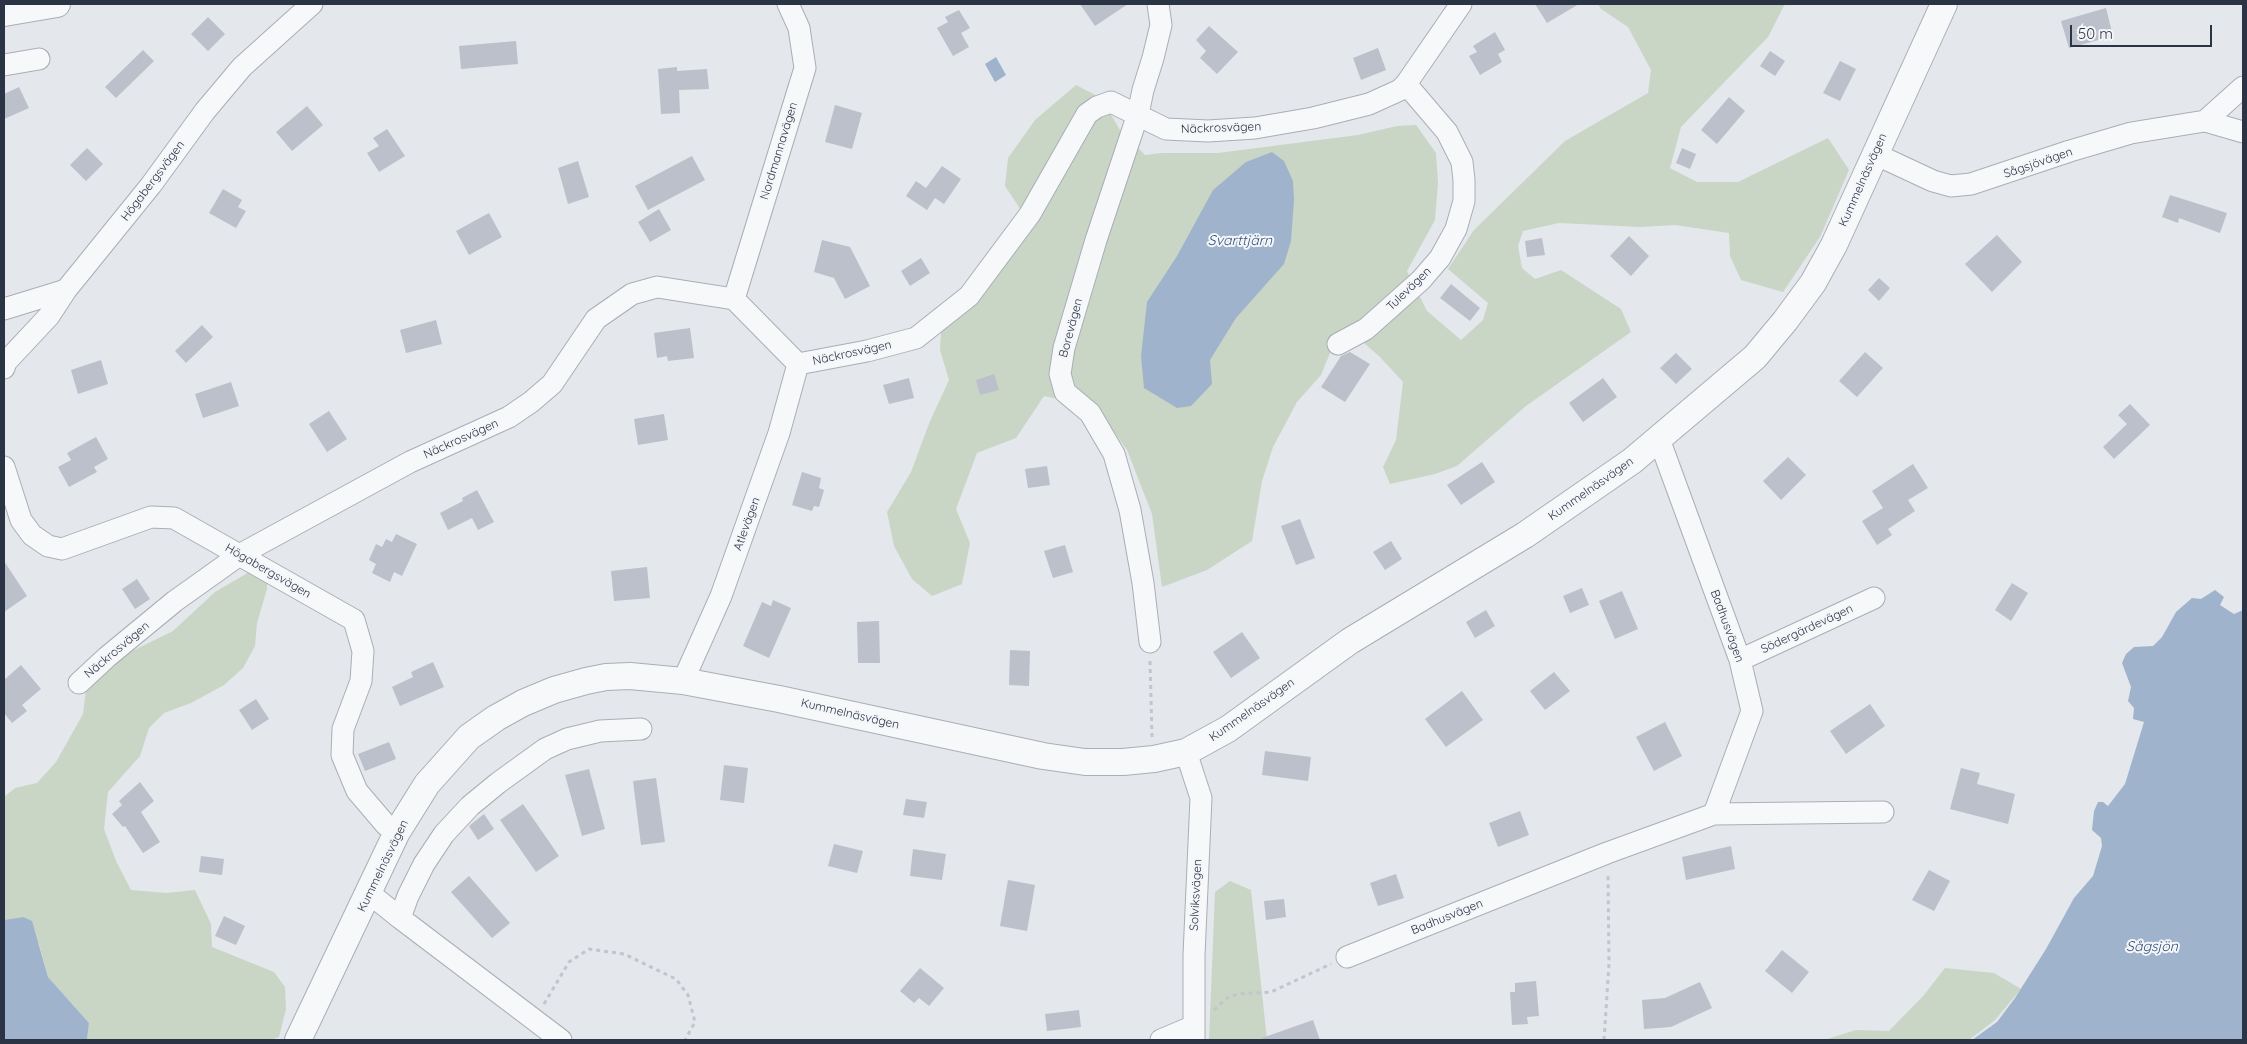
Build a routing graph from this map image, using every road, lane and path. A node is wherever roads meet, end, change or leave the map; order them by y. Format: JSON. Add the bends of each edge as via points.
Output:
{"nodes":[{"id":1,"x":58,"y":4,"type":"edge"},
{"id":2,"x":312,"y":4,"type":"edge"},
{"id":3,"x":788,"y":4,"type":"edge"},
{"id":4,"x":1158,"y":4,"type":"edge"},
{"id":5,"x":1461,"y":4,"type":"edge"},
{"id":6,"x":1944,"y":4,"type":"edge"},
{"id":7,"x":4,"y":14,"type":"edge"},
{"id":8,"x":39,"y":59,"type":"dead end"},
{"id":9,"x":4,"y":64,"type":"edge"},
{"id":10,"x":1406,"y":84,"type":"junction"},
{"id":11,"x":2243,"y":87,"type":"edge"},
{"id":12,"x":1138,"y":114,"type":"junction"},
{"id":13,"x":2205,"y":121,"type":"junction"},
{"id":14,"x":2243,"y":132,"type":"edge"},
{"id":15,"x":1875,"y":154,"type":"junction"},
{"id":16,"x":66,"y":290,"type":"junction"},
{"id":17,"x":734,"y":299,"type":"junction"},
{"id":18,"x":4,"y":308,"type":"edge"},
{"id":19,"x":1338,"y":344,"type":"dead end"},
{"id":20,"x":798,"y":364,"type":"junction"},
{"id":21,"x":4,"y":368,"type":"edge"},
{"id":22,"x":1659,"y":439,"type":"junction"},
{"id":23,"x":4,"y":467,"type":"edge"},
{"id":24,"x":240,"y":554,"type":"junction"},
{"id":25,"x":1874,"y":598,"type":"dead end"},
{"id":26,"x":1150,"y":642,"type":"joint"},
{"id":27,"x":1740,"y":660,"type":"junction"},
{"id":28,"x":684,"y":681,"type":"junction"},
{"id":29,"x":79,"y":683,"type":"dead end"},
{"id":30,"x":641,"y":729,"type":"dead end"},
{"id":31,"x":1152,"y":743,"type":"dead end"},
{"id":32,"x":1186,"y":752,"type":"junction"},
{"id":33,"x":1883,"y":812,"type":"dead end"},
{"id":34,"x":1714,"y":814,"type":"junction"},
{"id":35,"x":397,"y":832,"type":"junction"},
{"id":36,"x":1608,"y":853,"type":"junction"},
{"id":37,"x":369,"y":892,"type":"junction"},
{"id":38,"x":400,"y":918,"type":"junction"},
{"id":39,"x":1348,"y":957,"type":"joint"},
{"id":40,"x":534,"y":1020,"type":"junction"},
{"id":41,"x":1194,"y":1033,"type":"edge"},
{"id":42,"x":298,"y":1040,"type":"edge"},
{"id":43,"x":561,"y":1040,"type":"edge"},
{"id":44,"x":685,"y":1040,"type":"edge"},
{"id":45,"x":1162,"y":1040,"type":"edge"},
{"id":46,"x":1604,"y":1040,"type":"edge"}],
"edges":[{"from":1,"to":7,"type":"street"},
{"from":2,"to":16,"type":"street","name":"Högabergsvägen","via":[[242,67]]},
{"from":3,"to":17,"type":"street","name":"Nordmannavägen","via":[[799,28],[805,68]]},
{"from":4,"to":12,"type":"street","name":"Borevägen","via":[[1161,26]]},
{"from":5,"to":10,"type":"street","name":"Näckrosvägen"},
{"from":6,"to":15,"type":"street","name":"Kummelnäsvägen"},
{"from":8,"to":9,"type":"street"},
{"from":10,"to":12,"type":"street","name":"Näckrosvägen","via":[[1369,104],[1255,128],[1166,129]]},
{"from":10,"to":19,"type":"street","name":"Tulevägen","via":[[1447,132],[1462,162],[1464,202],[1456,229],[1440,258],[1421,280],[1366,329]]},
{"from":11,"to":13,"type":"street"},
{"from":12,"to":20,"type":"street","name":"Näckrosvägen","via":[[1111,102],[1086,114],[1030,214],[970,296],[916,338]]},
{"from":12,"to":26,"type":"street","name":"Borevägen","via":[[1096,240],[1064,348],[1060,374],[1065,392],[1090,414],[1114,454],[1130,510]]},
{"from":13,"to":14,"type":"street","name":"Sågsjövägen"},
{"from":13,"to":15,"type":"street","name":"Sågsjövägen","via":[[2132,133],[1971,184],[1951,186]]},
{"from":15,"to":22,"type":"street","name":"Kummelnäsvägen","via":[[1834,245],[1813,283],[1785,321],[1755,357]]},
{"from":16,"to":18,"type":"street"},
{"from":16,"to":21,"type":"street","name":"Högabergsvägen","via":[[49,316]]},
{"from":17,"to":20,"type":"street","name":"Näckrosvägen"},
{"from":17,"to":24,"type":"street","name":"Näckrosvägen","via":[[657,287],[632,294],[596,319],[552,384],[509,417],[410,462]]},
{"from":20,"to":28,"type":"street","name":"Atlevägen","via":[[779,433],[721,596]]},
{"from":22,"to":27,"type":"street","name":"Badhusvägen"},
{"from":22,"to":32,"type":"street","name":"Kummelnäsvägen","via":[[1525,535],[1350,641],[1228,729]]},
{"from":23,"to":24,"type":"street","name":"Högabergsvägen","via":[[21,520],[32,535],[48,546],[62,549],[151,517],[174,518]]},
{"from":24,"to":29,"type":"street","name":"Näckrosvägen","via":[[175,601]]},
{"from":24,"to":35,"type":"street","name":"Högabergsvägen","via":[[354,620],[363,650],[361,681],[343,729],[342,756],[358,791],[386,825]]},
{"from":25,"to":27,"type":"street","name":"Södergärdevägen"},
{"from":26,"to":31,"type":"path"},
{"from":27,"to":34,"type":"street","name":"Badhusvägen","via":[[1752,711]]},
{"from":28,"to":32,"type":"street","name":"Kummelnäsvägen","via":[[1043,756],[1086,762],[1123,762]]},
{"from":28,"to":35,"type":"street","name":"Kummelnäsvägen","via":[[630,676],[586,680],[523,702],[463,743],[427,784]]},
{"from":30,"to":38,"type":"street","via":[[600,731],[567,739],[545,749],[498,783],[470,806],[444,834],[424,864]]},
{"from":32,"to":41,"type":"street","name":"Solviksvägen","via":[[1201,798]]},
{"from":33,"to":34,"type":"street","name":"Badhusvägen"},
{"from":34,"to":36,"type":"street","name":"Badhusvägen"},
{"from":35,"to":37,"type":"street","name":"Kummelnäsvägen"},
{"from":36,"to":39,"type":"street","name":"Badhusvägen"},
{"from":36,"to":46,"type":"path","via":[[1609,964]]},
{"from":37,"to":38,"type":"street"},
{"from":37,"to":42,"type":"street","name":"Kummelnäsvägen"},
{"from":38,"to":40,"type":"street"},
{"from":39,"to":41,"type":"path","via":[[1271,992],[1227,998]]},
{"from":40,"to":43,"type":"street"},
{"from":40,"to":44,"type":"path","via":[[569,962],[589,949],[605,950],[624,954],[676,980],[688,995],[695,1022]]},
{"from":41,"to":45,"type":"street"}]}
